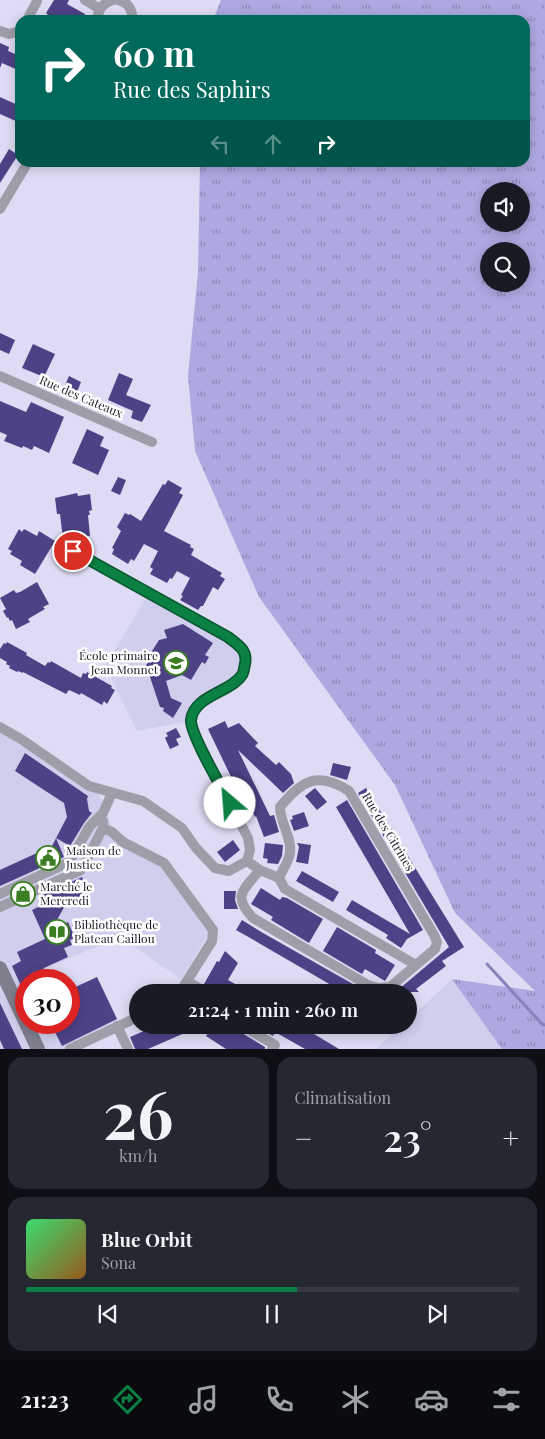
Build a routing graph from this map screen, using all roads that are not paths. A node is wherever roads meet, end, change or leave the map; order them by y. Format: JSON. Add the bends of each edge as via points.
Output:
{"nodes":[{"id":1,"x":86,"y":0,"type":"edge"},
{"id":2,"x":120,"y":0,"type":"edge"},
{"id":3,"x":37,"y":2,"type":"dead end"},
{"id":4,"x":100,"y":9,"type":"junction"},
{"id":5,"x":30,"y":15,"type":"edge"},
{"id":6,"x":99,"y":15,"type":"edge"},
{"id":7,"x":131,"y":15,"type":"edge"},
{"id":8,"x":0,"y":31,"type":"edge"},
{"id":9,"x":15,"y":32,"type":"edge"},
{"id":10,"x":25,"y":167,"type":"edge"},
{"id":11,"x":0,"y":209,"type":"edge"},
{"id":12,"x":0,"y":376,"type":"edge"},
{"id":13,"x":152,"y":442,"type":"dead end"},
{"id":14,"x":73,"y":551,"type":"dead end"},
{"id":15,"x":0,"y":728,"type":"edge"},
{"id":16,"x":112,"y":793,"type":"junction"},
{"id":17,"x":103,"y":813,"type":"junction"},
{"id":18,"x":103,"y":828,"type":"junction"},
{"id":19,"x":72,"y":857,"type":"junction"},
{"id":20,"x":247,"y":860,"type":"junction"},
{"id":21,"x":81,"y":870,"type":"junction"},
{"id":22,"x":260,"y":870,"type":"junction"},
{"id":23,"x":279,"y":878,"type":"junction"},
{"id":24,"x":0,"y":894,"type":"edge"},
{"id":25,"x":0,"y":907,"type":"edge"},
{"id":26,"x":416,"y":965,"type":"junction"},
{"id":27,"x":0,"y":968,"type":"edge"},
{"id":28,"x":186,"y":981,"type":"junction"},
{"id":29,"x":184,"y":984,"type":"edge"},
{"id":30,"x":191,"y":984,"type":"edge"},
{"id":31,"x":129,"y":1021,"type":"edge"},
{"id":32,"x":117,"y":1026,"type":"junction"},
{"id":33,"x":257,"y":1034,"type":"edge"},
{"id":34,"x":38,"y":1049,"type":"edge"},
{"id":35,"x":70,"y":1049,"type":"edge"},
{"id":36,"x":128,"y":1049,"type":"edge"},
{"id":37,"x":272,"y":1049,"type":"edge"}],
"edges":[{"from":1,"to":4,"type":"street"},
{"from":2,"to":4,"type":"street","via":[[105,3]]},
{"from":2,"to":7,"type":"street","via":[[130,8]]},
{"from":3,"to":5,"type":"street"},
{"from":4,"to":6,"type":"street"},
{"from":8,"to":9,"type":"street","via":[[9,34]]},
{"from":10,"to":11,"type":"street"},
{"from":12,"to":13,"type":"street","name":"Rue des Cateaux"},
{"from":14,"to":20,"type":"street","via":[[243,648],[246,660],[243,674],[233,684],[202,702],[191,720],[194,734],[248,838],[250,850]]},
{"from":15,"to":16,"type":"street","via":[[89,786]]},
{"from":16,"to":17,"type":"street"},
{"from":16,"to":20,"type":"street","via":[[143,800],[182,828],[215,868],[229,871]]},
{"from":17,"to":18,"type":"street"},
{"from":17,"to":19,"type":"street","via":[[90,826]]},
{"from":18,"to":21,"type":"street"},
{"from":18,"to":28,"type":"street","via":[[164,863],[213,930],[212,941]]},
{"from":19,"to":21,"type":"street"},
{"from":19,"to":24,"type":"street","via":[[69,862]]},
{"from":20,"to":22,"type":"street"},
{"from":21,"to":25,"type":"street"},
{"from":22,"to":23,"type":"street"},
{"from":22,"to":26,"type":"street","name":"Rue des Citrines","via":[[242,892],[244,909],[253,918],[379,988],[390,987]]},
{"from":23,"to":26,"type":"street","via":[[285,889]]},
{"from":23,"to":26,"type":"street","name":"Rue des Citrines","via":[[290,854],[280,807],[308,782],[324,780],[338,784],[349,791],[434,934],[435,949]]},
{"from":27,"to":34,"type":"main road"},
{"from":28,"to":29,"type":"street"},
{"from":28,"to":30,"type":"street"},
{"from":31,"to":32,"type":"street"},
{"from":32,"to":35,"type":"street"},
{"from":32,"to":36,"type":"street"},
{"from":33,"to":37,"type":"street","via":[[275,1045]]}]}
